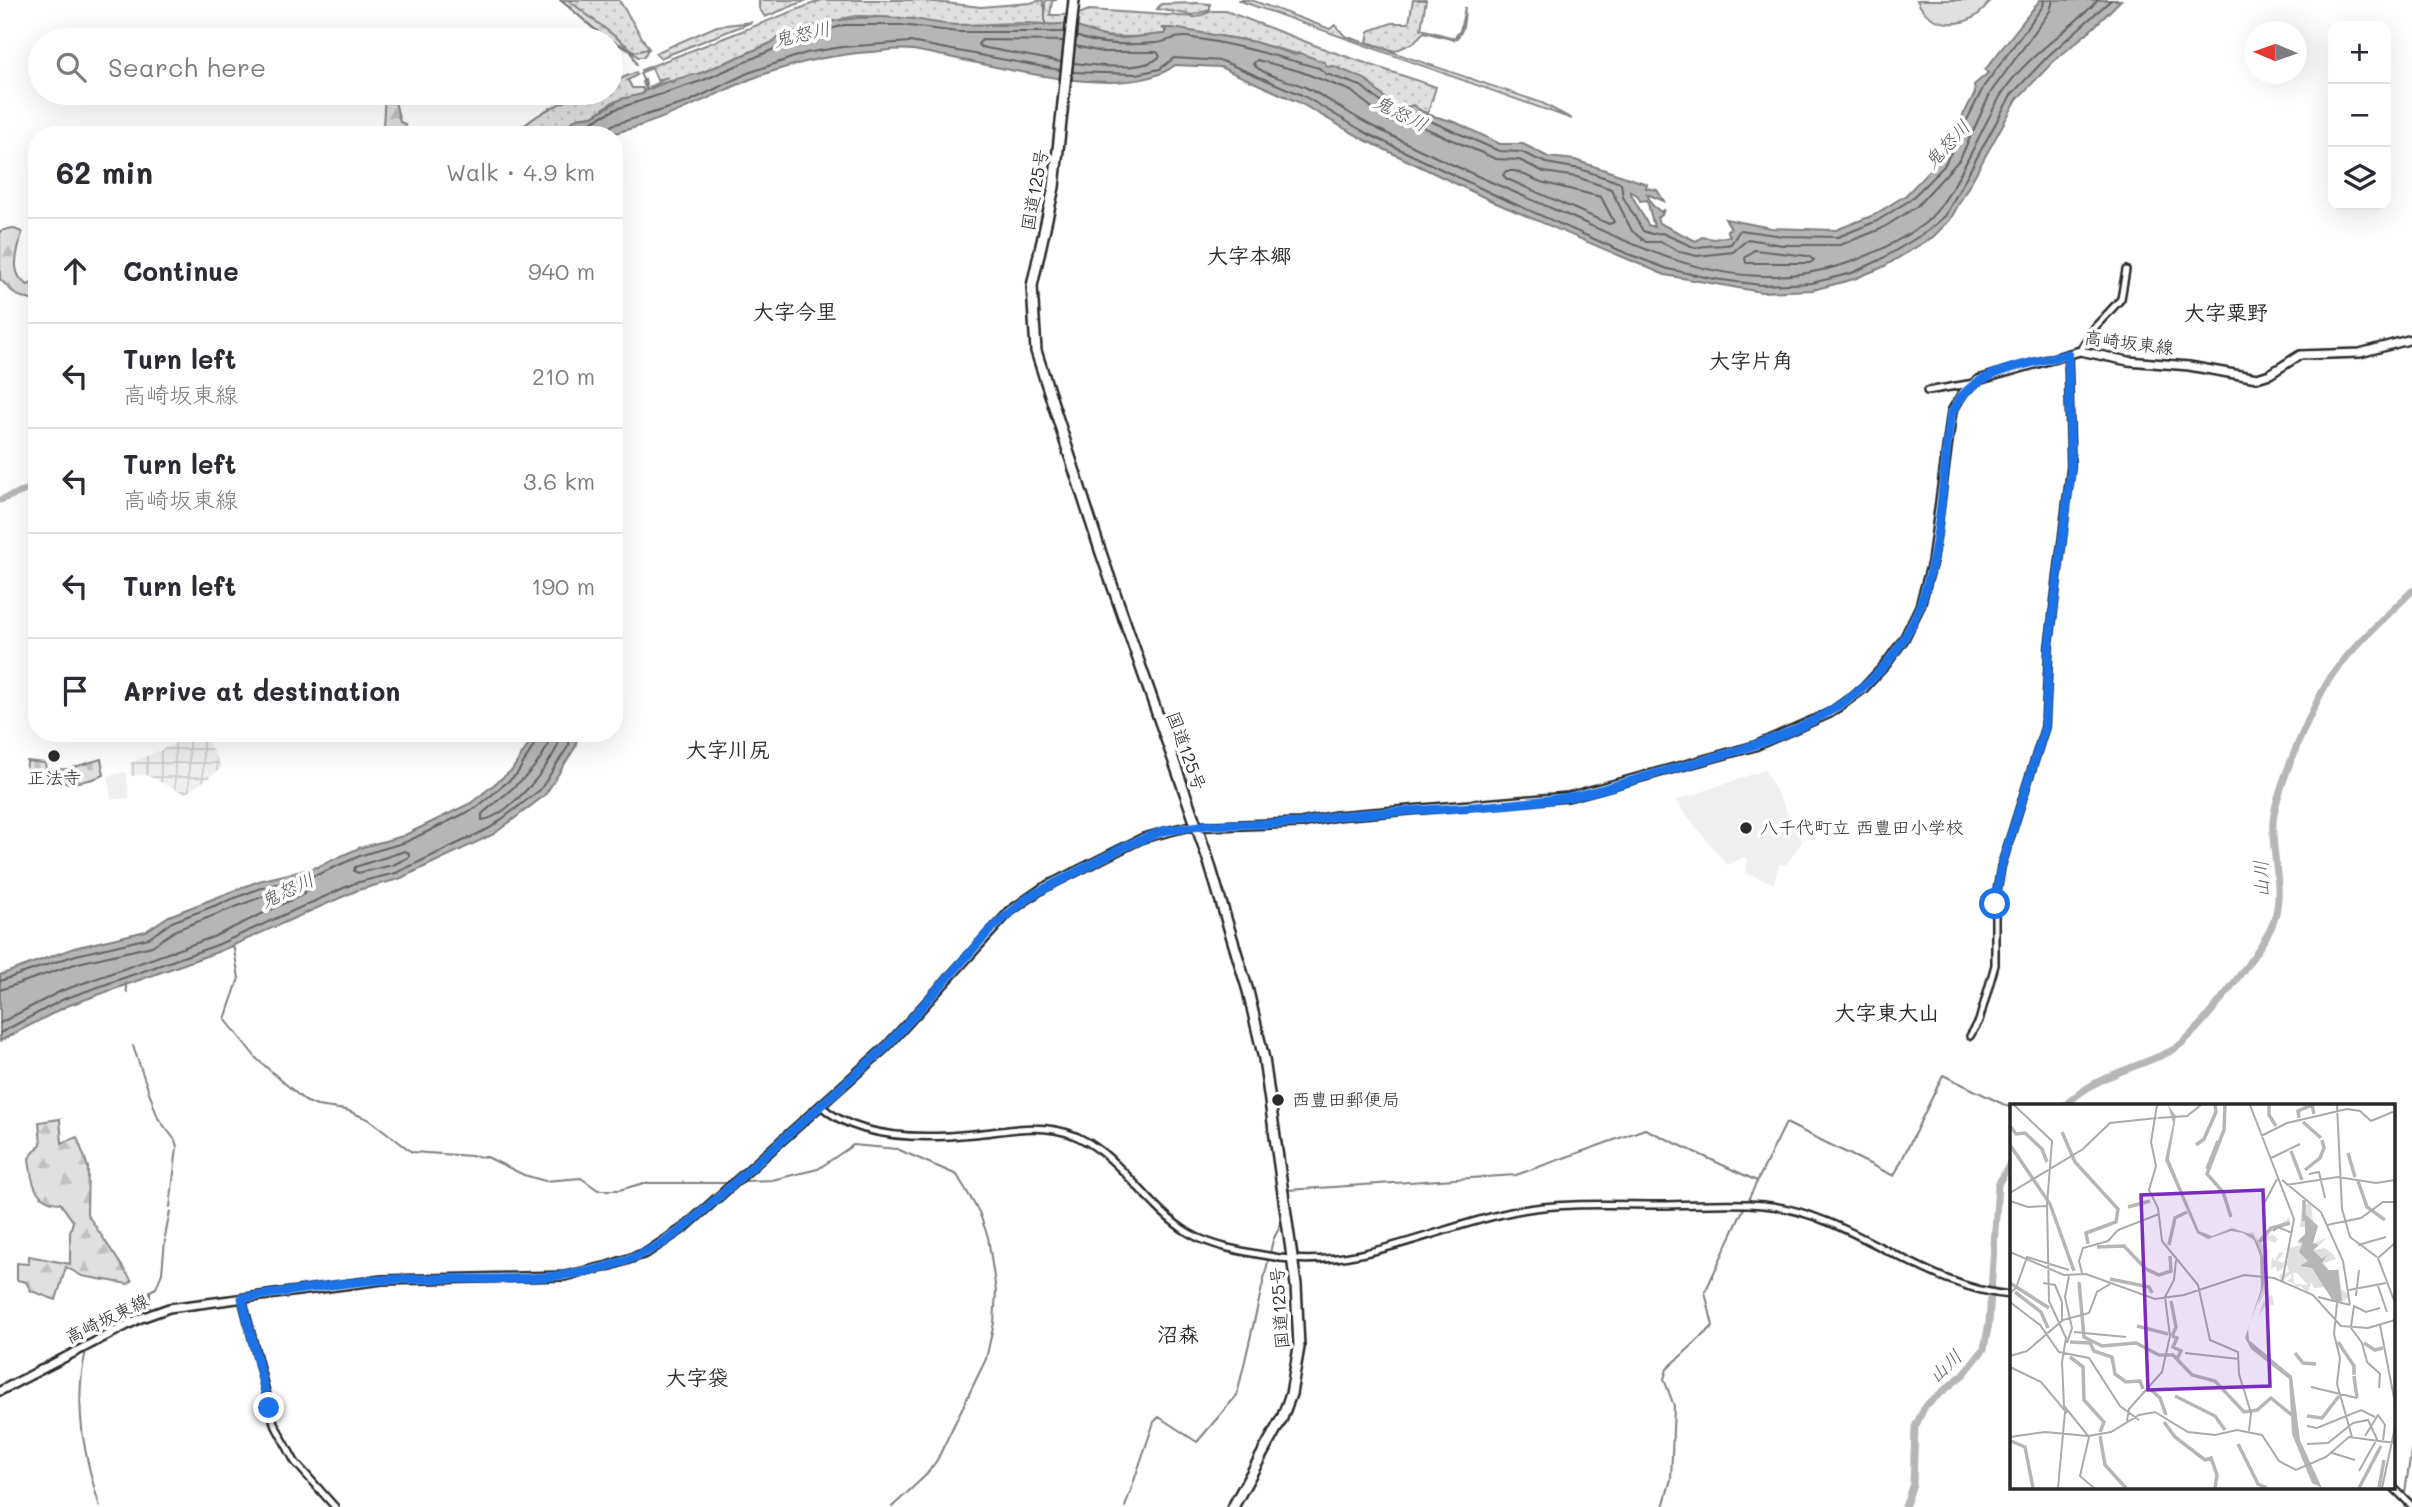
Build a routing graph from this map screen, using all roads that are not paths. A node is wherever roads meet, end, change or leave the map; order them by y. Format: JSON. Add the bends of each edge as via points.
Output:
{"nodes":[{"id":1,"x":1074,"y":0,"type":"edge"},
{"id":2,"x":2126,"y":270,"type":"dead end"},
{"id":3,"x":2412,"y":339,"type":"edge"},
{"id":4,"x":2080,"y":351,"type":"junction"},
{"id":5,"x":2068,"y":354,"type":"junction"},
{"id":6,"x":1974,"y":383,"type":"junction"},
{"id":7,"x":1927,"y":391,"type":"dead end"},
{"id":8,"x":1196,"y":826,"type":"junction"},
{"id":9,"x":1970,"y":1036,"type":"dead end"},
{"id":10,"x":821,"y":1106,"type":"junction"},
{"id":11,"x":1293,"y":1258,"type":"junction"},
{"id":12,"x":2010,"y":1295,"type":"edge"},
{"id":13,"x":242,"y":1298,"type":"junction"},
{"id":14,"x":0,"y":1391,"type":"edge"},
{"id":15,"x":2394,"y":1488,"type":"edge"},
{"id":16,"x":2412,"y":1506,"type":"edge"},
{"id":17,"x":335,"y":1507,"type":"edge"},
{"id":18,"x":1233,"y":1507,"type":"edge"}],
"edges":[{"from":1,"to":8,"type":"highway","name":"国道125号","via":[[1053,197],[1032,286],[1036,351]]},
{"from":2,"to":4,"type":"street","via":[[2120,299]]},
{"from":3,"to":4,"type":"main road","name":"高崎坂東線","via":[[2360,353],[2300,355],[2266,376],[2253,378]]},
{"from":4,"to":5,"type":"main road","name":"高崎坂東線"},
{"from":5,"to":6,"type":"main road","name":"高崎坂東線"},
{"from":5,"to":9,"type":"street","via":[[2071,471],[2049,646],[2045,727],[2001,867],[1995,904],[1995,965],[1979,1021]]},
{"from":6,"to":7,"type":"street"},
{"from":6,"to":8,"type":"main road","name":"高崎坂東線","via":[[1957,401],[1950,419],[1932,562],[1917,613],[1878,673],[1823,717],[1733,753],[1564,798],[1336,816],[1300,823]]},
{"from":8,"to":10,"type":"main road","name":"高崎坂東線","via":[[1143,838],[1020,904],[991,929],[886,1047]]},
{"from":8,"to":11,"type":"highway","name":"国道125号","via":[[1262,1047]]},
{"from":10,"to":11,"type":"street","via":[[842,1122],[866,1130],[945,1136],[1037,1129],[1068,1133],[1102,1154],[1189,1233],[1210,1242]]},
{"from":10,"to":13,"type":"main road","name":"高崎坂東線","via":[[675,1235],[622,1262],[544,1278],[382,1280]]},
{"from":11,"to":12,"type":"street","via":[[1355,1254],[1399,1245],[1532,1209],[1759,1204],[1815,1216],[1948,1279]]},
{"from":11,"to":18,"type":"highway","name":"国道125号","via":[[1299,1324],[1296,1376],[1282,1418]]},
{"from":13,"to":14,"type":"main road","name":"高崎坂東線","via":[[153,1312]]},
{"from":13,"to":17,"type":"street","via":[[274,1423],[295,1462]]},
{"from":15,"to":16,"type":"street"}]}
